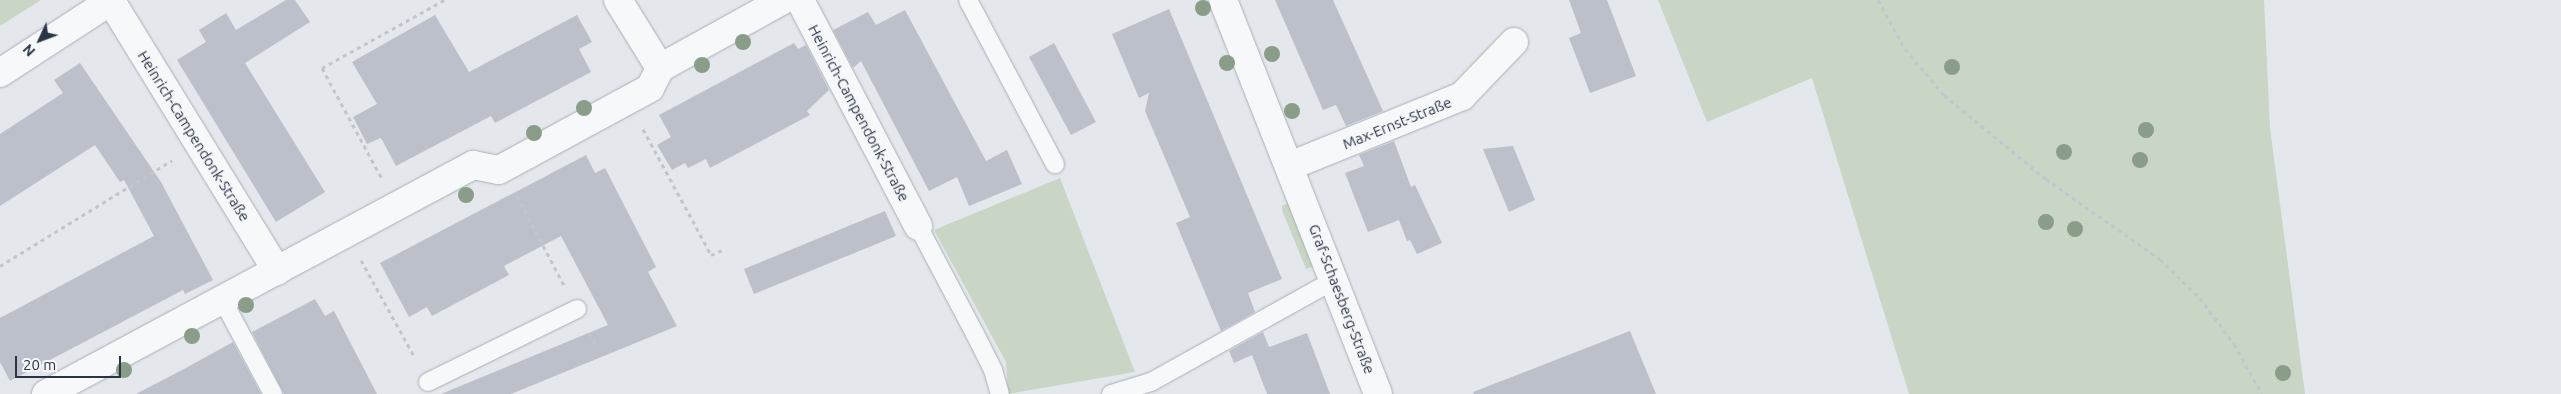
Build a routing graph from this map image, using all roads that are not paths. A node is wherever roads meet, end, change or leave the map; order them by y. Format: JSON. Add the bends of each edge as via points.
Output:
{"nodes":[{"id":1,"x":618,"y":0,"type":"edge"},
{"id":2,"x":783,"y":0,"type":"edge"},
{"id":3,"x":800,"y":0,"type":"edge"},
{"id":4,"x":968,"y":0,"type":"edge"},
{"id":5,"x":1223,"y":0,"type":"edge"},
{"id":6,"x":112,"y":1,"type":"edge"},
{"id":7,"x":1514,"y":42,"type":"dead end"},
{"id":8,"x":660,"y":68,"type":"junction"},
{"id":9,"x":0,"y":72,"type":"edge"},
{"id":10,"x":1055,"y":164,"type":"dead end"},
{"id":11,"x":1290,"y":166,"type":"junction"},
{"id":12,"x":918,"y":226,"type":"joint"},
{"id":13,"x":277,"y":271,"type":"junction"},
{"id":14,"x":1334,"y":280,"type":"junction"},
{"id":15,"x":222,"y":299,"type":"junction"},
{"id":16,"x":577,"y":309,"type":"road end"},
{"id":17,"x":428,"y":382,"type":"road end"},
{"id":18,"x":46,"y":394,"type":"edge"},
{"id":19,"x":273,"y":394,"type":"edge"},
{"id":20,"x":1000,"y":394,"type":"edge"},
{"id":21,"x":1112,"y":394,"type":"edge"},
{"id":22,"x":1378,"y":394,"type":"edge"}],
"edges":[{"from":1,"to":8,"type":"street"},
{"from":2,"to":8,"type":"street"},
{"from":3,"to":12,"type":"street","name":"Heinrich-Campendonk-Straße"},
{"from":4,"to":10,"type":"lane"},
{"from":5,"to":11,"type":"street"},
{"from":6,"to":9,"type":"street"},
{"from":6,"to":13,"type":"street","name":"Heinrich-Campendonk-Straße"},
{"from":7,"to":11,"type":"street","name":"Max-Ernst-Straße","via":[[1462,96]]},
{"from":8,"to":13,"type":"street","via":[[650,88],[502,168],[473,165]]},
{"from":11,"to":14,"type":"street","name":"Graf-Schaesberg-Straße"},
{"from":12,"to":20,"type":"lane","via":[[990,364]]},
{"from":13,"to":15,"type":"street"},
{"from":14,"to":21,"type":"lane","via":[[1151,382]]},
{"from":14,"to":22,"type":"street","name":"Graf-Schaesberg-Straße"},
{"from":15,"to":18,"type":"street"},
{"from":15,"to":19,"type":"lane"},
{"from":16,"to":17,"type":"lane"}]}
